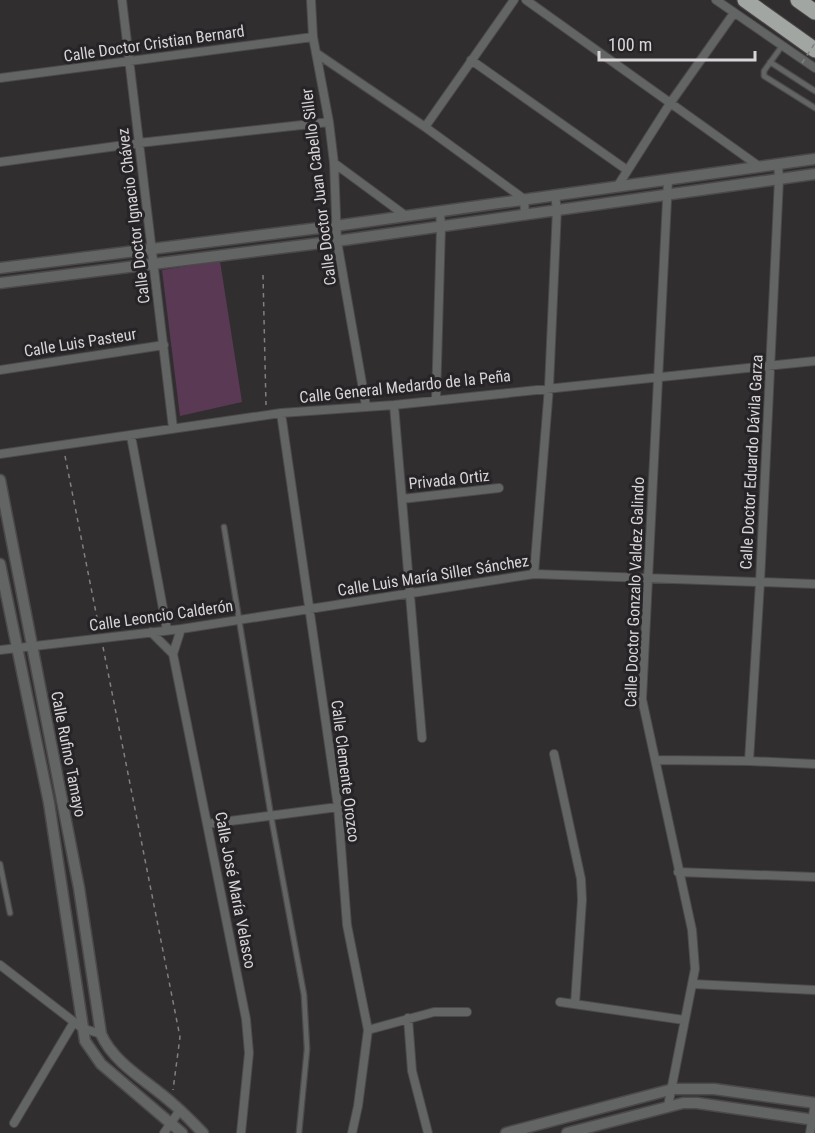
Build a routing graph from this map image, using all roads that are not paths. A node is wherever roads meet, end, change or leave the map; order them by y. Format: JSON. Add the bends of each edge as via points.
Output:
{"nodes":[{"id":1,"x":122,"y":0,"type":"edge"},
{"id":2,"x":311,"y":0,"type":"edge"},
{"id":3,"x":514,"y":0,"type":"edge"},
{"id":4,"x":526,"y":0,"type":"edge"},
{"id":5,"x":716,"y":0,"type":"edge"},
{"id":6,"x":745,"y":0,"type":"edge"},
{"id":7,"x":798,"y":0,"type":"edge"},
{"id":8,"x":815,"y":12,"type":"edge"},
{"id":9,"x":734,"y":13,"type":"junction"},
{"id":10,"x":312,"y":36,"type":"junction"},
{"id":11,"x":782,"y":46,"type":"junction"},
{"id":12,"x":815,"y":50,"type":"edge"},
{"id":13,"x":316,"y":53,"type":"junction"},
{"id":14,"x":471,"y":60,"type":"junction"},
{"id":15,"x":129,"y":61,"type":"junction"},
{"id":16,"x":770,"y":62,"type":"junction"},
{"id":17,"x":815,"y":68,"type":"edge"},
{"id":18,"x":0,"y":78,"type":"edge"},
{"id":19,"x":815,"y":91,"type":"edge"},
{"id":20,"x":671,"y":102,"type":"junction"},
{"id":21,"x":815,"y":108,"type":"edge"},
{"id":22,"x":329,"y":122,"type":"junction"},
{"id":23,"x":425,"y":127,"type":"junction"},
{"id":24,"x":139,"y":143,"type":"junction"},
{"id":25,"x":815,"y":159,"type":"edge"},
{"id":26,"x":0,"y":162,"type":"edge"},
{"id":27,"x":334,"y":163,"type":"junction"},
{"id":28,"x":778,"y":164,"type":"junction"},
{"id":29,"x":760,"y":167,"type":"junction"},
{"id":30,"x":627,"y":170,"type":"junction"},
{"id":31,"x":815,"y":174,"type":"edge"},
{"id":32,"x":779,"y":179,"type":"junction"},
{"id":33,"x":668,"y":180,"type":"junction"},
{"id":34,"x":617,"y":187,"type":"junction"},
{"id":35,"x":668,"y":195,"type":"junction"},
{"id":36,"x":555,"y":196,"type":"junction"},
{"id":37,"x":524,"y":198,"type":"junction"},
{"id":38,"x":557,"y":209,"type":"junction"},
{"id":39,"x":440,"y":212,"type":"junction"},
{"id":40,"x":525,"y":214,"type":"junction"},
{"id":41,"x":406,"y":216,"type":"junction"},
{"id":42,"x":335,"y":226,"type":"junction"},
{"id":43,"x":441,"y":227,"type":"junction"},
{"id":44,"x":337,"y":241,"type":"junction"},
{"id":45,"x":151,"y":249,"type":"junction"},
{"id":46,"x":153,"y":264,"type":"junction"},
{"id":47,"x":0,"y":268,"type":"edge"},
{"id":48,"x":0,"y":283,"type":"edge"},
{"id":49,"x":164,"y":345,"type":"junction"},
{"id":50,"x":815,"y":361,"type":"edge"},
{"id":51,"x":771,"y":365,"type":"junction"},
{"id":52,"x":0,"y":370,"type":"edge"},
{"id":53,"x":659,"y":377,"type":"junction"},
{"id":54,"x":549,"y":387,"type":"junction"},
{"id":55,"x":436,"y":399,"type":"junction"},
{"id":56,"x":394,"y":405,"type":"junction"},
{"id":57,"x":366,"y":406,"type":"junction"},
{"id":58,"x":280,"y":413,"type":"junction"},
{"id":59,"x":173,"y":428,"type":"junction"},
{"id":60,"x":131,"y":436,"type":"junction"},
{"id":61,"x":0,"y":454,"type":"edge"},
{"id":62,"x":0,"y":480,"type":"edge"},
{"id":63,"x":499,"y":488,"type":"dead end"},
{"id":64,"x":402,"y":499,"type":"junction"},
{"id":65,"x":224,"y":527,"type":"dead end"},
{"id":66,"x":0,"y":564,"type":"edge"},
{"id":67,"x":534,"y":574,"type":"junction"},
{"id":68,"x":647,"y":577,"type":"junction"},
{"id":69,"x":760,"y":582,"type":"junction"},
{"id":70,"x":815,"y":584,"type":"edge"},
{"id":71,"x":411,"y":594,"type":"junction"},
{"id":72,"x":308,"y":610,"type":"junction"},
{"id":73,"x":238,"y":620,"type":"junction"},
{"id":74,"x":181,"y":628,"type":"junction"},
{"id":75,"x":167,"y":630,"type":"junction"},
{"id":76,"x":151,"y":632,"type":"junction"},
{"id":77,"x":33,"y":646,"type":"junction"},
{"id":78,"x":18,"y":648,"type":"junction"},
{"id":79,"x":0,"y":650,"type":"edge"},
{"id":80,"x":173,"y":654,"type":"junction"},
{"id":81,"x":422,"y":738,"type":"dead end"},
{"id":82,"x":554,"y":754,"type":"dead end"},
{"id":83,"x":656,"y":760,"type":"junction"},
{"id":84,"x":749,"y":761,"type":"junction"},
{"id":85,"x":815,"y":764,"type":"edge"},
{"id":86,"x":338,"y":807,"type":"junction"},
{"id":87,"x":271,"y":816,"type":"junction"},
{"id":88,"x":207,"y":824,"type":"junction"},
{"id":89,"x":0,"y":864,"type":"edge"},
{"id":90,"x":678,"y":872,"type":"junction"},
{"id":91,"x":815,"y":877,"type":"edge"},
{"id":92,"x":10,"y":913,"type":"dead end"},
{"id":93,"x":0,"y":965,"type":"edge"},
{"id":94,"x":693,"y":984,"type":"junction"},
{"id":95,"x":815,"y":990,"type":"edge"},
{"id":96,"x":560,"y":1002,"type":"dead end"},
{"id":97,"x":575,"y":1004,"type":"junction"},
{"id":98,"x":467,"y":1012,"type":"dead end"},
{"id":99,"x":408,"y":1018,"type":"junction"},
{"id":100,"x":684,"y":1020,"type":"junction"},
{"id":101,"x":78,"y":1025,"type":"junction"},
{"id":102,"x":368,"y":1030,"type":"junction"},
{"id":103,"x":101,"y":1034,"type":"junction"},
{"id":104,"x":673,"y":1089,"type":"junction"},
{"id":105,"x":815,"y":1103,"type":"edge"},
{"id":106,"x":176,"y":1106,"type":"junction"},
{"id":107,"x":668,"y":1107,"type":"junction"},
{"id":108,"x":580,"y":1113,"type":"junction"},
{"id":109,"x":814,"y":1119,"type":"edge"},
{"id":110,"x":170,"y":1122,"type":"junction"},
{"id":111,"x":14,"y":1123,"type":"dead end"},
{"id":112,"x":583,"y":1131,"type":"edge"},
{"id":113,"x":164,"y":1133,"type":"edge"},
{"id":114,"x":182,"y":1133,"type":"edge"},
{"id":115,"x":203,"y":1133,"type":"edge"},
{"id":116,"x":241,"y":1133,"type":"edge"},
{"id":117,"x":299,"y":1133,"type":"edge"},
{"id":118,"x":352,"y":1133,"type":"edge"},
{"id":119,"x":428,"y":1133,"type":"edge"},
{"id":120,"x":506,"y":1133,"type":"edge"},
{"id":121,"x":567,"y":1133,"type":"edge"},
{"id":122,"x":810,"y":1133,"type":"edge"}],
"edges":[{"from":1,"to":15,"type":"street","name":"Calle Doctor Ignacio Chávez"},
{"from":2,"to":10,"type":"street","name":"Calle Doctor Juan Cabello Siller"},
{"from":3,"to":14,"type":"street"},
{"from":4,"to":20,"type":"street"},
{"from":5,"to":9,"type":"street"},
{"from":6,"to":12,"type":"highway"},
{"from":7,"to":8,"type":"highway"},
{"from":9,"to":11,"type":"street"},
{"from":9,"to":20,"type":"street"},
{"from":10,"to":13,"type":"street","name":"Calle Doctor Juan Cabello Siller"},
{"from":10,"to":15,"type":"street","name":"Calle Doctor Cristian Bernard"},
{"from":11,"to":16,"type":"lane"},
{"from":11,"to":17,"type":"street"},
{"from":13,"to":22,"type":"street","name":"Calle Doctor Juan Cabello Siller"},
{"from":13,"to":23,"type":"street"},
{"from":14,"to":23,"type":"street"},
{"from":14,"to":30,"type":"street"},
{"from":15,"to":18,"type":"street","name":"Calle Doctor Cristian Bernard"},
{"from":15,"to":24,"type":"street","name":"Calle Doctor Ignacio Chávez"},
{"from":16,"to":19,"type":"lane"},
{"from":16,"to":21,"type":"lane","via":[[765,77]]},
{"from":20,"to":29,"type":"street"},
{"from":20,"to":30,"type":"street"},
{"from":22,"to":24,"type":"street"},
{"from":22,"to":27,"type":"street","name":"Calle Doctor Juan Cabello Siller"},
{"from":23,"to":37,"type":"street"},
{"from":24,"to":26,"type":"street"},
{"from":24,"to":45,"type":"street","name":"Calle Doctor Ignacio Chávez"},
{"from":25,"to":28,"type":"street"},
{"from":27,"to":41,"type":"street"},
{"from":27,"to":42,"type":"street","name":"Calle Doctor Juan Cabello Siller"},
{"from":28,"to":29,"type":"street"},
{"from":28,"to":32,"type":"street","name":"Calle Doctor Eduardo Dávila Garza"},
{"from":29,"to":33,"type":"street"},
{"from":30,"to":34,"type":"street"},
{"from":31,"to":32,"type":"street"},
{"from":32,"to":35,"type":"street"},
{"from":32,"to":51,"type":"street","name":"Calle Doctor Eduardo Dávila Garza"},
{"from":33,"to":34,"type":"street"},
{"from":33,"to":35,"type":"street","name":"Calle Doctor Gonzalo Valdez Galindo"},
{"from":34,"to":36,"type":"street"},
{"from":35,"to":38,"type":"street"},
{"from":35,"to":53,"type":"street","name":"Calle Doctor Gonzalo Valdez Galindo"},
{"from":36,"to":37,"type":"street"},
{"from":36,"to":38,"type":"street"},
{"from":37,"to":39,"type":"street"},
{"from":37,"to":40,"type":"street"},
{"from":38,"to":40,"type":"street"},
{"from":38,"to":54,"type":"street"},
{"from":39,"to":41,"type":"street"},
{"from":39,"to":43,"type":"street"},
{"from":40,"to":43,"type":"street"},
{"from":41,"to":42,"type":"street"},
{"from":42,"to":44,"type":"street","name":"Calle Doctor Juan Cabello Siller"},
{"from":42,"to":45,"type":"street"},
{"from":43,"to":44,"type":"street"},
{"from":43,"to":55,"type":"street"},
{"from":44,"to":46,"type":"street"},
{"from":44,"to":57,"type":"street","name":"Calle Doctor Juan Cabello Siller"},
{"from":45,"to":46,"type":"street","name":"Calle Doctor Ignacio Chávez"},
{"from":45,"to":47,"type":"street"},
{"from":46,"to":48,"type":"street"},
{"from":46,"to":49,"type":"street","name":"Calle Doctor Ignacio Chávez"},
{"from":49,"to":52,"type":"street","name":"Calle Luis Pasteur"},
{"from":49,"to":59,"type":"street","name":"Calle Doctor Ignacio Chávez"},
{"from":50,"to":51,"type":"street","name":"Calle General Medardo de la Peña"},
{"from":51,"to":53,"type":"street","name":"Calle General Medardo de la Peña"},
{"from":51,"to":69,"type":"street","name":"Calle Doctor Eduardo Dávila Garza"},
{"from":53,"to":54,"type":"street","name":"Calle General Medardo de la Peña"},
{"from":53,"to":68,"type":"street","name":"Calle Doctor Gonzalo Valdez Galindo"},
{"from":54,"to":55,"type":"street","name":"Calle General Medardo de la Peña"},
{"from":54,"to":67,"type":"street"},
{"from":55,"to":56,"type":"street","name":"Calle General Medardo de la Peña"},
{"from":56,"to":57,"type":"street","name":"Calle General Medardo de la Peña"},
{"from":56,"to":64,"type":"street"},
{"from":57,"to":58,"type":"street","name":"Calle General Medardo de la Peña"},
{"from":58,"to":59,"type":"street","name":"Calle General Medardo de la Peña"},
{"from":58,"to":72,"type":"street","name":"Calle Clemente Orozco"},
{"from":59,"to":60,"type":"street","name":"Calle General Medardo de la Peña"},
{"from":60,"to":61,"type":"street","name":"Calle General Medardo de la Peña"},
{"from":60,"to":75,"type":"street"},
{"from":62,"to":77,"type":"street","name":"Calle Rufino Tamayo"},
{"from":63,"to":64,"type":"street","name":"Privada Ortiz"},
{"from":64,"to":71,"type":"street"},
{"from":65,"to":73,"type":"lane"},
{"from":66,"to":78,"type":"street","name":"Calle Rufino Tamayo"},
{"from":67,"to":68,"type":"street","name":"Calle Luis María Siller Sánchez"},
{"from":67,"to":71,"type":"street","name":"Calle Luis María Siller Sánchez"},
{"from":68,"to":69,"type":"street","name":"Calle Luis María Siller Sánchez"},
{"from":68,"to":83,"type":"street","name":"Calle Doctor Gonzalo Valdez Galindo","via":[[642,699]]},
{"from":69,"to":70,"type":"street","name":"Calle Luis María Siller Sánchez"},
{"from":69,"to":84,"type":"street","name":"Calle Doctor Eduardo Dávila Garza"},
{"from":71,"to":72,"type":"street","name":"Calle Luis María Siller Sánchez"},
{"from":71,"to":81,"type":"street"},
{"from":72,"to":73,"type":"street","name":"Calle Leoncio Calderón"},
{"from":72,"to":86,"type":"street","name":"Calle Clemente Orozco"},
{"from":73,"to":74,"type":"street","name":"Calle Leoncio Calderón"},
{"from":73,"to":87,"type":"lane"},
{"from":74,"to":75,"type":"street","name":"Calle Leoncio Calderón"},
{"from":74,"to":80,"type":"street","name":"Calle José María Velasco"},
{"from":75,"to":76,"type":"street","name":"Calle Leoncio Calderón"},
{"from":76,"to":77,"type":"street","name":"Calle Leoncio Calderón"},
{"from":76,"to":80,"type":"street"},
{"from":77,"to":78,"type":"street","name":"Calle Leoncio Calderón"},
{"from":77,"to":103,"type":"street","name":"Calle Rufino Tamayo","via":[[79,888]]},
{"from":78,"to":79,"type":"street","name":"Calle Leoncio Calderón"},
{"from":78,"to":101,"type":"street","name":"Calle Rufino Tamayo","via":[[49,803]]},
{"from":80,"to":88,"type":"street","name":"Calle José María Velasco"},
{"from":82,"to":97,"type":"street","via":[[582,900]]},
{"from":83,"to":84,"type":"street"},
{"from":83,"to":90,"type":"street","name":"Calle Doctor Gonzalo Valdez Galindo"},
{"from":84,"to":85,"type":"street"},
{"from":86,"to":87,"type":"street"},
{"from":86,"to":102,"type":"street","name":"Calle Clemente Orozco","via":[[347,925]]},
{"from":87,"to":88,"type":"street"},
{"from":87,"to":117,"type":"lane","via":[[304,995],[307,1049]]},
{"from":88,"to":116,"type":"street","name":"Calle José María Velasco","via":[[246,1019],[249,1053]]},
{"from":89,"to":92,"type":"lane"},
{"from":90,"to":91,"type":"street"},
{"from":90,"to":94,"type":"street","name":"Calle Doctor Gonzalo Valdez Galindo","via":[[692,930]]},
{"from":93,"to":101,"type":"street"},
{"from":94,"to":95,"type":"street"},
{"from":94,"to":100,"type":"street","name":"Calle Doctor Gonzalo Valdez Galindo"},
{"from":96,"to":97,"type":"street"},
{"from":97,"to":100,"type":"street"},
{"from":98,"to":99,"type":"street","via":[[434,1012]]},
{"from":99,"to":102,"type":"street"},
{"from":99,"to":119,"type":"street","via":[[412,1071]]},
{"from":100,"to":104,"type":"street","name":"Calle Doctor Gonzalo Valdez Galindo"},
{"from":101,"to":103,"type":"street"},
{"from":101,"to":110,"type":"street","name":"Calle Rufino Tamayo","via":[[101,1064]]},
{"from":101,"to":111,"type":"street"},
{"from":102,"to":118,"type":"street","name":"Calle Clemente Orozco"},
{"from":103,"to":106,"type":"street","via":[[113,1053]]},
{"from":104,"to":105,"type":"street","via":[[714,1089]]},
{"from":104,"to":107,"type":"street","name":"Calle Doctor Gonzalo Valdez Galindo"},
{"from":104,"to":108,"type":"street"},
{"from":105,"to":109,"type":"street"},
{"from":106,"to":110,"type":"street"},
{"from":106,"to":115,"type":"street"},
{"from":107,"to":109,"type":"street","via":[[697,1103]]},
{"from":107,"to":112,"type":"street"},
{"from":108,"to":112,"type":"street"},
{"from":108,"to":120,"type":"street"},
{"from":109,"to":122,"type":"street"},
{"from":110,"to":113,"type":"street"},
{"from":110,"to":114,"type":"street","name":"Calle Rufino Tamayo"},
{"from":112,"to":121,"type":"street"}]}
